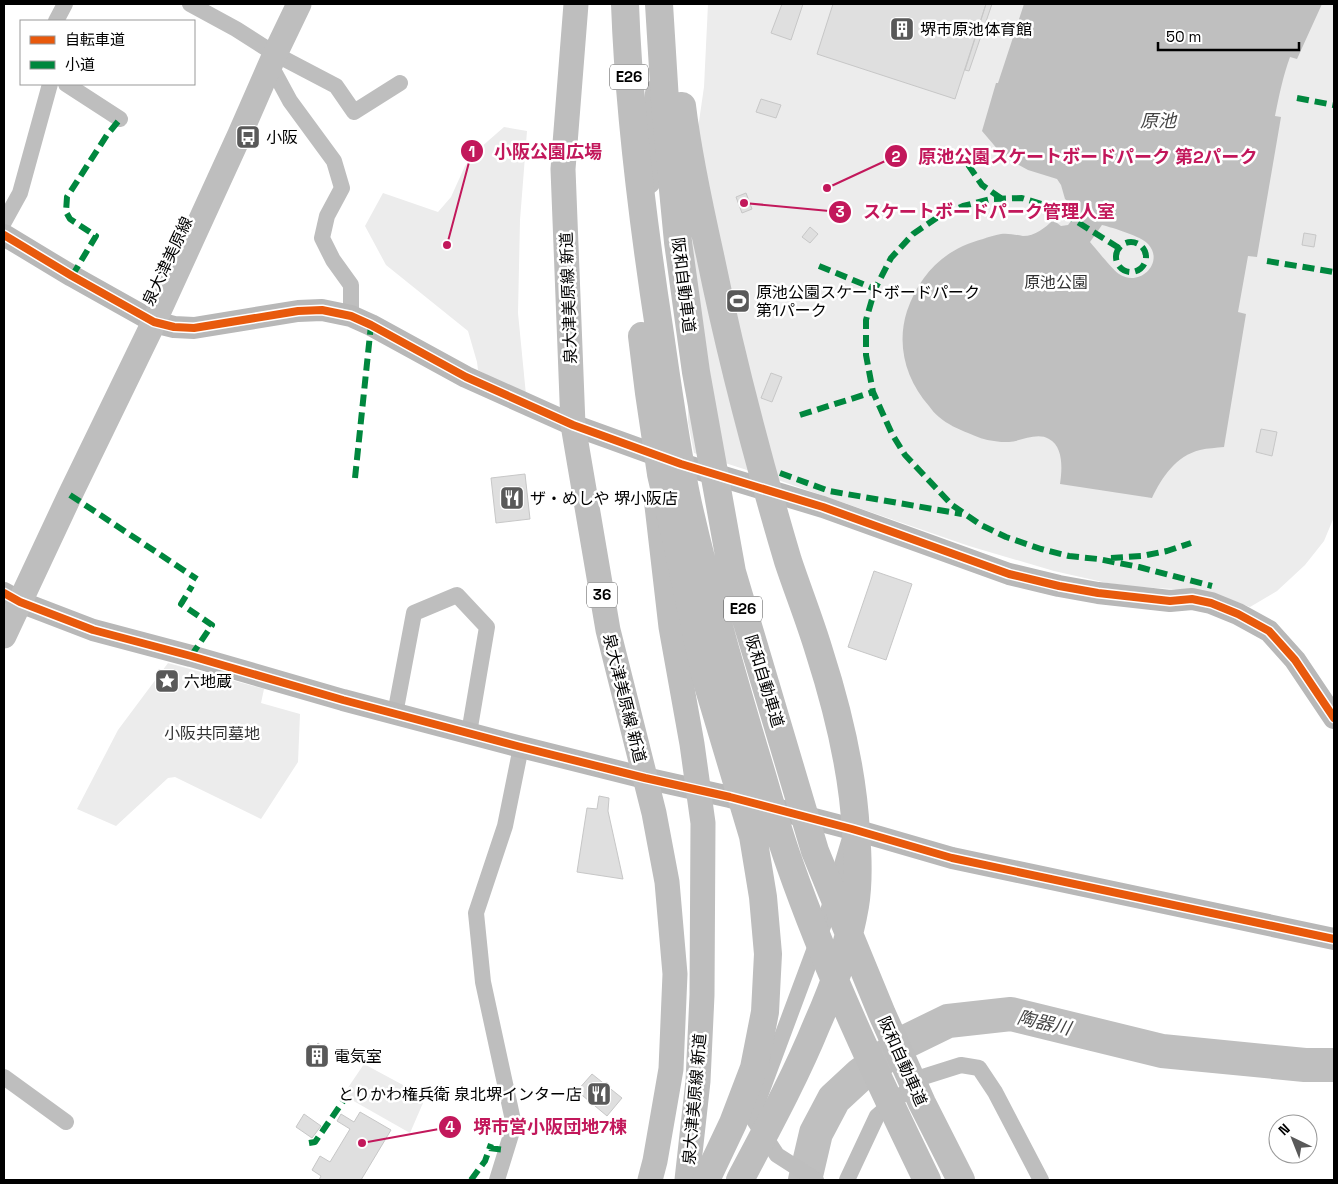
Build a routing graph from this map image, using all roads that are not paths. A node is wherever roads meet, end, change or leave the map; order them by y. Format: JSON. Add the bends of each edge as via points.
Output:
{"nodes":[{"id":1,"x":65,"y":4,"type":"edge"},
{"id":2,"x":190,"y":4,"type":"edge"},
{"id":3,"x":299,"y":4,"type":"edge"},
{"id":4,"x":576,"y":4,"type":"edge"},
{"id":5,"x":625,"y":4,"type":"edge"},
{"id":6,"x":660,"y":4,"type":"edge"},
{"id":7,"x":670,"y":4,"type":"edge"},
{"id":8,"x":57,"y":20,"type":"edge"},
{"id":9,"x":273,"y":59,"type":"junction"},
{"id":10,"x":400,"y":84,"type":"dead end"},
{"id":11,"x":50,"y":85,"type":"edge"},
{"id":12,"x":68,"y":85,"type":"edge"},
{"id":13,"x":120,"y":119,"type":"dead end"},
{"id":14,"x":635,"y":150,"type":"junction"},
{"id":15,"x":4,"y":222,"type":"edge"},
{"id":16,"x":4,"y":235,"type":"edge"},
{"id":17,"x":351,"y":316,"type":"junction"},
{"id":18,"x":154,"y":322,"type":"junction"},
{"id":19,"x":573,"y":425,"type":"junction"},
{"id":20,"x":649,"y":452,"type":"junction"},
{"id":21,"x":12,"y":598,"type":"edge"},
{"id":22,"x":4,"y":636,"type":"edge"},
{"id":23,"x":395,"y":714,"type":"junction"},
{"id":24,"x":1334,"y":718,"type":"edge"},
{"id":25,"x":469,"y":733,"type":"junction"},
{"id":26,"x":521,"y":747,"type":"junction"},
{"id":27,"x":645,"y":778,"type":"junction"},
{"id":28,"x":699,"y":789,"type":"junction"},
{"id":29,"x":852,"y":829,"type":"junction"},
{"id":30,"x":1334,"y":939,"type":"edge"},
{"id":31,"x":4,"y":1077,"type":"edge"},
{"id":32,"x":66,"y":1122,"type":"dead end"},
{"id":33,"x":497,"y":1180,"type":"edge"},
{"id":34,"x":650,"y":1180,"type":"edge"},
{"id":35,"x":687,"y":1180,"type":"edge"},
{"id":36,"x":706,"y":1180,"type":"edge"},
{"id":37,"x":740,"y":1180,"type":"edge"},
{"id":38,"x":816,"y":1180,"type":"edge"},
{"id":39,"x":847,"y":1180,"type":"edge"},
{"id":40,"x":927,"y":1180,"type":"edge"},
{"id":41,"x":961,"y":1180,"type":"edge"},
{"id":42,"x":1041,"y":1180,"type":"edge"}],
"edges":[{"from":1,"to":8,"type":"street"},
{"from":2,"to":9,"type":"street","via":[[236,29]]},
{"from":3,"to":9,"type":"main road","name":"泉大津美原線"},
{"from":4,"to":19,"type":"main road","name":"泉大津美原線 新道","number":"36","via":[[563,168]]},
{"from":5,"to":14,"type":"highway","name":"阪和自動車道","number":"E26"},
{"from":6,"to":41,"type":"highway","name":"阪和自動車道","number":"E26","via":[[666,117],[678,242],[696,372],[732,572],[815,851],[882,1014]]},
{"from":7,"to":20,"type":"main road","name":"泉大津美原線 新道","via":[[649,150],[643,352],[644,421]]},
{"from":7,"to":37,"type":"highway","via":[[684,120],[723,320],[789,563],[837,712],[849,768],[858,853],[855,905],[829,998],[782,1102]]},
{"from":9,"to":10,"type":"street","via":[[336,86],[354,112]]},
{"from":9,"to":17,"type":"street","via":[[290,101],[334,160],[342,188],[327,216],[322,238],[351,285]]},
{"from":9,"to":18,"type":"main road","name":"泉大津美原線"},
{"from":11,"to":15,"type":"street","via":[[20,193]]},
{"from":12,"to":13,"type":"street"},
{"from":14,"to":36,"type":"highway","via":[[638,304],[661,474],[707,682],[753,836],[764,897],[768,954],[765,1012],[754,1068],[733,1124]]},
{"from":14,"to":40,"type":"highway","name":"阪和自動車道","number":"E26","via":[[668,387],[688,501],[711,599],[789,863],[852,1020]]},
{"from":16,"to":18,"type":"street"},
{"from":17,"to":18,"type":"street","via":[[322,310],[298,311],[194,328]]},
{"from":17,"to":19,"type":"street","via":[[466,377]]},
{"from":18,"to":21,"type":"main road","name":"泉大津美原線","via":[[74,486]]},
{"from":19,"to":20,"type":"street"},
{"from":19,"to":27,"type":"main road","name":"泉大津美原線 新道","number":"36","via":[[608,630]]},
{"from":20,"to":24,"type":"street","via":[[822,507],[1009,574],[1098,593],[1211,603],[1268,631],[1296,660]]},
{"from":20,"to":28,"type":"main road","name":"泉大津美原線 新道","via":[[671,628]]},
{"from":21,"to":22,"type":"main road","name":"泉大津美原線"},
{"from":21,"to":23,"type":"street","via":[[93,630]]},
{"from":23,"to":25,"type":"street"},
{"from":23,"to":25,"type":"street","via":[[414,613],[457,595],[487,627]]},
{"from":25,"to":26,"type":"street"},
{"from":26,"to":27,"type":"street"},
{"from":26,"to":33,"type":"street","via":[[505,826],[476,913],[483,982],[514,1125]]},
{"from":27,"to":28,"type":"street"},
{"from":27,"to":34,"type":"main road","name":"泉大津美原線 新道","number":"36","via":[[666,882],[675,974],[671,1069]]},
{"from":28,"to":29,"type":"street"},
{"from":28,"to":35,"type":"main road","name":"泉大津美原線 新道","via":[[703,823],[702,995],[698,1081]]},
{"from":29,"to":30,"type":"street","via":[[952,858]]},
{"from":29,"to":38,"type":"street","via":[[825,921],[752,1117],[777,1155]]},
{"from":31,"to":32,"type":"street"},
{"from":39,"to":42,"type":"street","via":[[877,1116],[923,1077],[961,1065],[979,1068],[996,1092]]}]}
